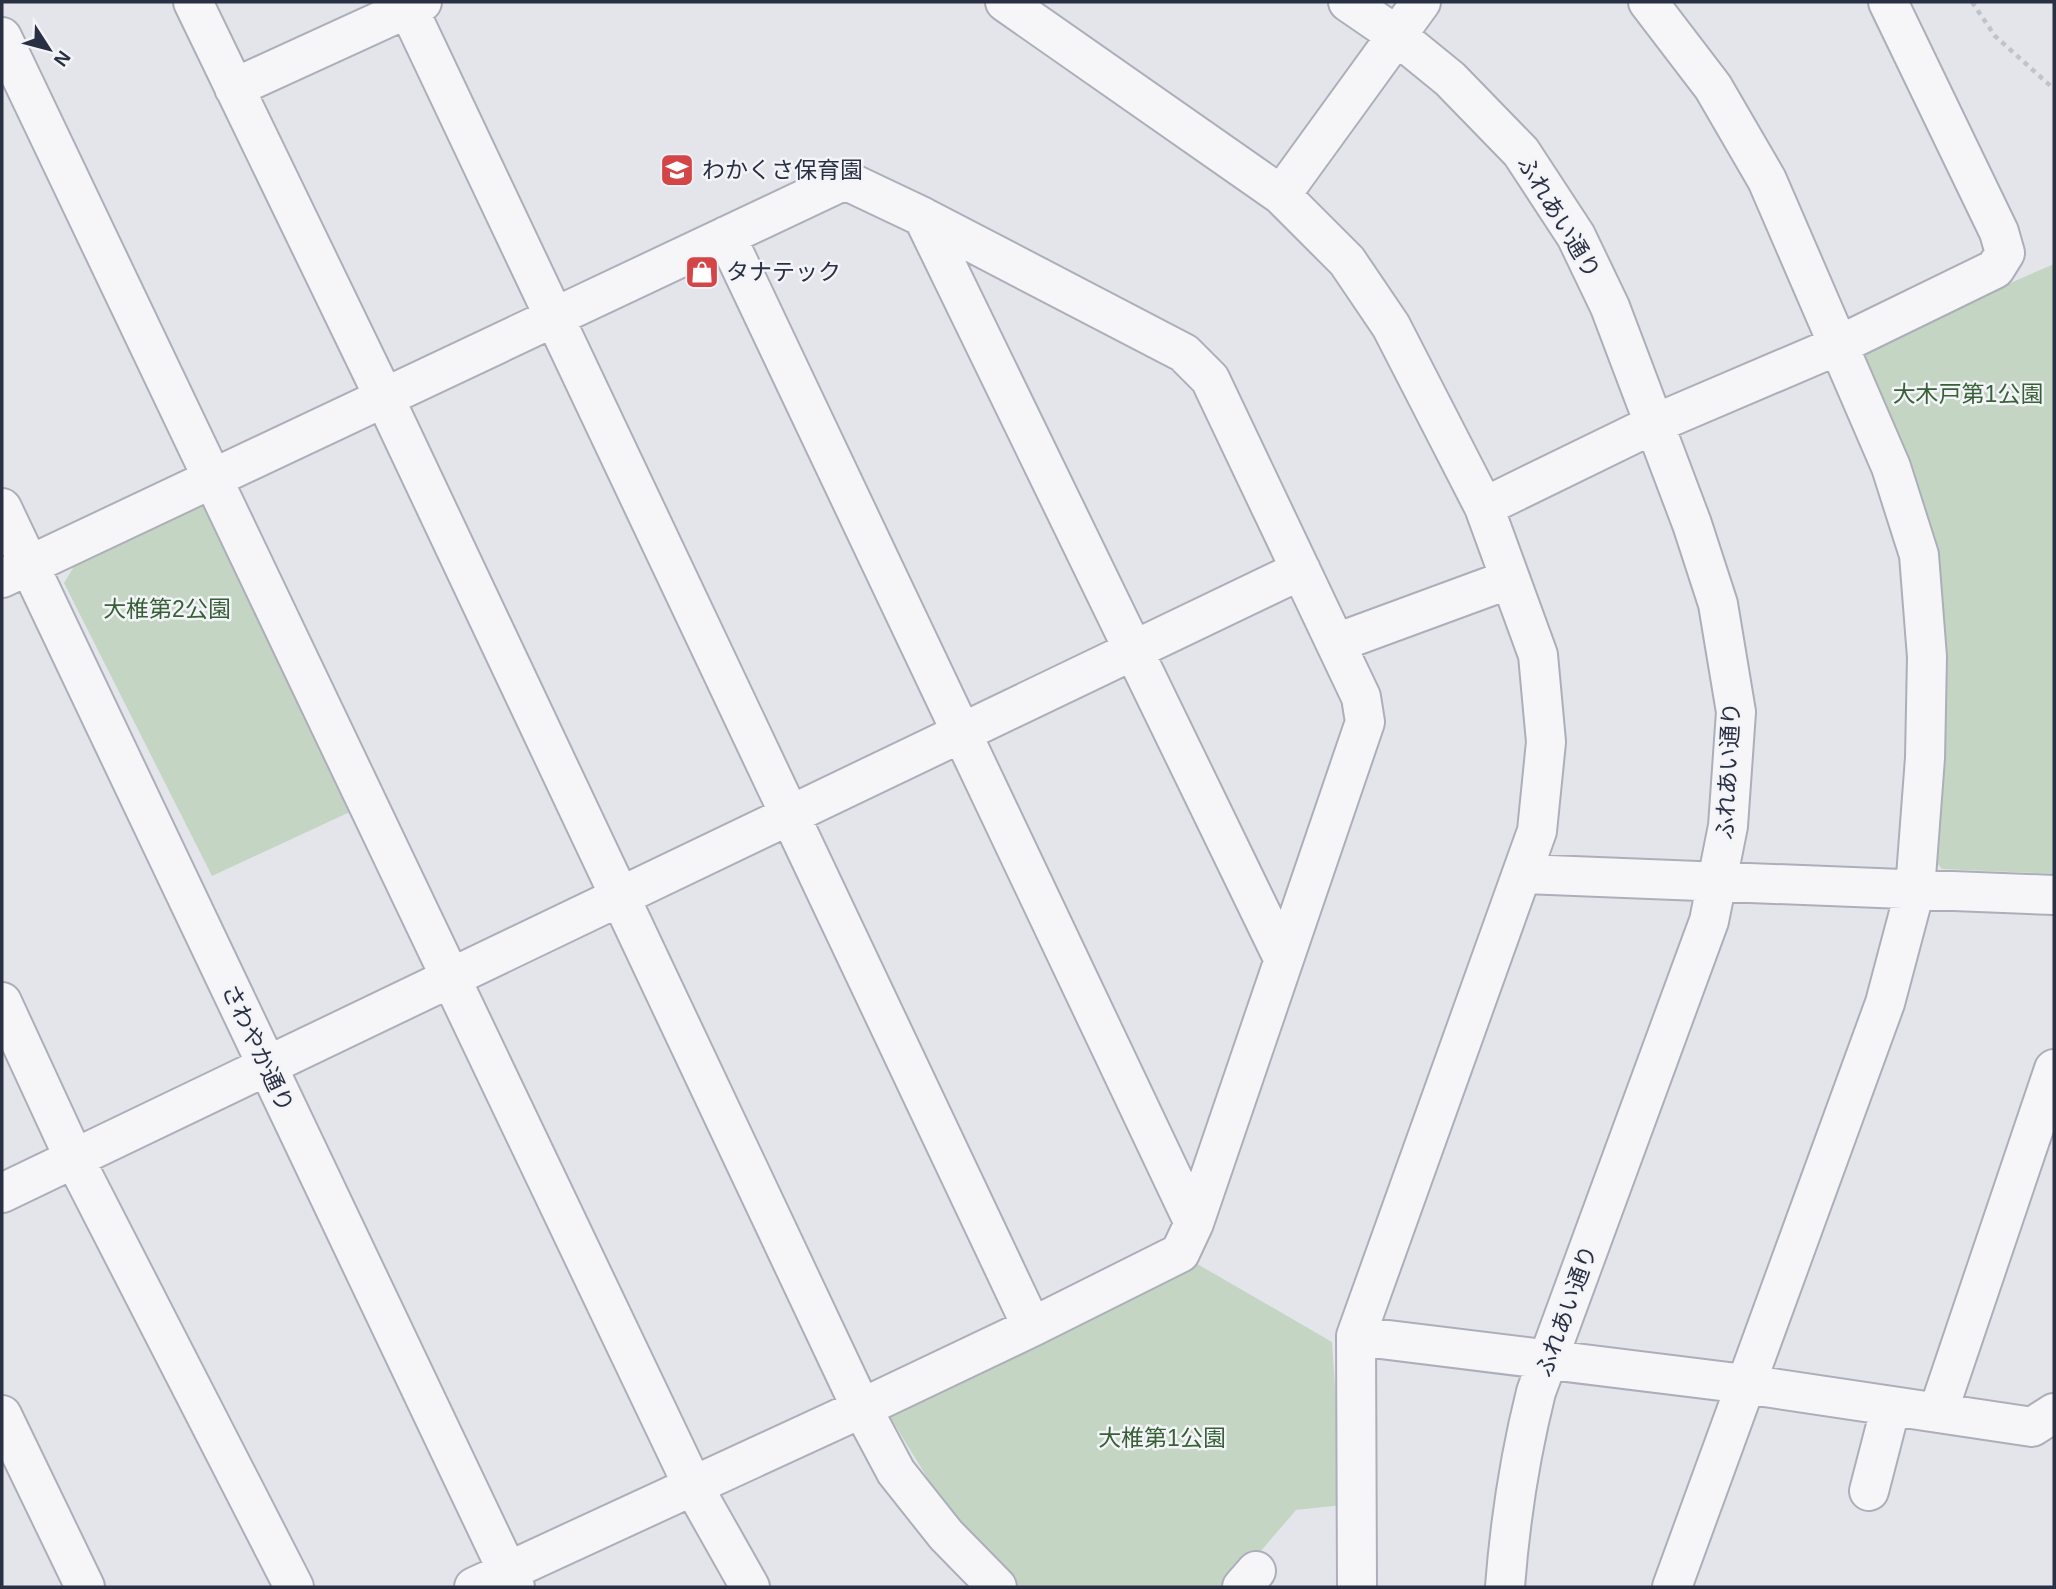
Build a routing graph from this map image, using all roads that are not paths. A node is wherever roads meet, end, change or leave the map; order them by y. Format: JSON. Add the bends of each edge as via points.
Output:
{"nodes":[{"id":1,"x":193,"y":2,"type":"edge"},
{"id":2,"x":1005,"y":2,"type":"edge"},
{"id":3,"x":1348,"y":2,"type":"edge"},
{"id":4,"x":1421,"y":2,"type":"edge"},
{"id":5,"x":1648,"y":2,"type":"edge"},
{"id":6,"x":1888,"y":2,"type":"edge"},
{"id":7,"x":415,"y":5,"type":"edge"},
{"id":8,"x":1396,"y":35,"type":"junction"},
{"id":9,"x":2,"y":37,"type":"edge"},
{"id":10,"x":234,"y":88,"type":"junction"},
{"id":11,"x":1281,"y":195,"type":"junction"},
{"id":12,"x":923,"y":217,"type":"junction"},
{"id":13,"x":726,"y":236,"type":"junction"},
{"id":14,"x":555,"y":317,"type":"junction"},
{"id":15,"x":1839,"y":345,"type":"junction"},
{"id":16,"x":384,"y":397,"type":"junction"},
{"id":17,"x":1654,"y":424,"type":"junction"},
{"id":18,"x":213,"y":478,"type":"junction"},
{"id":19,"x":1484,"y":507,"type":"junction"},
{"id":20,"x":2,"y":508,"type":"edge"},
{"id":21,"x":1301,"y":570,"type":"junction"},
{"id":22,"x":15,"y":572,"type":"edge"},
{"id":23,"x":1510,"y":579,"type":"junction"},
{"id":24,"x":1336,"y":643,"type":"junction"},
{"id":25,"x":1134,"y":650,"type":"junction"},
{"id":26,"x":963,"y":733,"type":"junction"},
{"id":27,"x":791,"y":815,"type":"junction"},
{"id":28,"x":1522,"y":874,"type":"junction"},
{"id":29,"x":1717,"y":882,"type":"junction"},
{"id":30,"x":1915,"y":890,"type":"junction"},
{"id":31,"x":2054,"y":895,"type":"edge"},
{"id":32,"x":620,"y":897,"type":"junction"},
{"id":33,"x":1283,"y":958,"type":"junction"},
{"id":34,"x":450,"y":978,"type":"junction"},
{"id":35,"x":2,"y":1002,"type":"edge"},
{"id":36,"x":267,"y":1066,"type":"junction"},
{"id":37,"x":2054,"y":1069,"type":"edge"},
{"id":38,"x":74,"y":1158,"type":"junction"},
{"id":39,"x":2,"y":1193,"type":"edge"},
{"id":40,"x":1194,"y":1223,"type":"junction"},
{"id":41,"x":1032,"y":1327,"type":"junction"},
{"id":42,"x":1356,"y":1336,"type":"junction"},
{"id":43,"x":1547,"y":1361,"type":"junction"},
{"id":44,"x":1745,"y":1384,"type":"junction"},
{"id":45,"x":1891,"y":1406,"type":"junction"},
{"id":46,"x":862,"y":1408,"type":"junction"},
{"id":47,"x":1938,"y":1412,"type":"junction"},
{"id":48,"x":2054,"y":1413,"type":"edge"},
{"id":49,"x":2,"y":1415,"type":"edge"},
{"id":50,"x":693,"y":1486,"type":"junction"},
{"id":51,"x":1869,"y":1491,"type":"dead end"},
{"id":52,"x":499,"y":1582,"type":"edge"},
{"id":53,"x":85,"y":1587,"type":"edge"},
{"id":54,"x":294,"y":1587,"type":"edge"},
{"id":55,"x":750,"y":1587,"type":"edge"},
{"id":56,"x":997,"y":1587,"type":"edge"},
{"id":57,"x":1357,"y":1587,"type":"edge"},
{"id":58,"x":1505,"y":1587,"type":"edge"},
{"id":59,"x":1672,"y":1587,"type":"edge"}],
"edges":[{"from":1,"to":10,"type":"street"},
{"from":2,"to":11,"type":"street"},
{"from":3,"to":8,"type":"street","name":"ふれあい通り"},
{"from":4,"to":8,"type":"street"},
{"from":5,"to":15,"type":"street","via":[[1713,87],[1767,180]]},
{"from":6,"to":15,"type":"street","via":[[2005,253],[1995,269]]},
{"from":7,"to":10,"type":"street"},
{"from":7,"to":14,"type":"street"},
{"from":8,"to":11,"type":"street"},
{"from":8,"to":17,"type":"street","name":"ふれあい通り","via":[[1450,79],[1521,152],[1582,248],[1610,307]]},
{"from":9,"to":18,"type":"street"},
{"from":10,"to":16,"type":"street"},
{"from":11,"to":19,"type":"street","via":[[1347,261],[1391,326]]},
{"from":12,"to":13,"type":"street","via":[[845,180]]},
{"from":12,"to":21,"type":"street","via":[[1184,353],[1210,379]]},
{"from":12,"to":25,"type":"street"},
{"from":13,"to":14,"type":"street"},
{"from":13,"to":26,"type":"street"},
{"from":14,"to":16,"type":"street"},
{"from":14,"to":27,"type":"street"},
{"from":15,"to":17,"type":"street"},
{"from":15,"to":30,"type":"street","via":[[1891,467],[1919,555],[1927,657]]},
{"from":16,"to":18,"type":"street"},
{"from":16,"to":32,"type":"street"},
{"from":17,"to":19,"type":"street"},
{"from":17,"to":29,"type":"street","name":"ふれあい通り","via":[[1718,604],[1736,712],[1728,826]]},
{"from":18,"to":22,"type":"street"},
{"from":18,"to":34,"type":"street"},
{"from":19,"to":23,"type":"street"},
{"from":20,"to":22,"type":"street","name":"さわやか通り"},
{"from":21,"to":24,"type":"street"},
{"from":21,"to":25,"type":"street"},
{"from":22,"to":36,"type":"street","name":"さわやか通り"},
{"from":23,"to":24,"type":"street"},
{"from":23,"to":28,"type":"street","via":[[1538,655],[1546,742],[1537,831]]},
{"from":24,"to":33,"type":"street","via":[[1362,697],[1365,722]]},
{"from":25,"to":26,"type":"street"},
{"from":25,"to":33,"type":"street"},
{"from":26,"to":27,"type":"street"},
{"from":26,"to":40,"type":"street"},
{"from":27,"to":32,"type":"street"},
{"from":27,"to":41,"type":"street"},
{"from":28,"to":29,"type":"street"},
{"from":28,"to":42,"type":"street"},
{"from":29,"to":30,"type":"street"},
{"from":29,"to":43,"type":"street","name":"ふれあい通り","via":[[1709,921]]},
{"from":30,"to":31,"type":"street"},
{"from":30,"to":44,"type":"street","via":[[1885,1003]]},
{"from":32,"to":34,"type":"street"},
{"from":32,"to":46,"type":"street"},
{"from":33,"to":40,"type":"street"},
{"from":34,"to":36,"type":"street"},
{"from":34,"to":50,"type":"street"},
{"from":35,"to":38,"type":"street"},
{"from":36,"to":38,"type":"street"},
{"from":36,"to":52,"type":"street","name":"さわやか通り"},
{"from":37,"to":47,"type":"street"},
{"from":38,"to":39,"type":"street"},
{"from":38,"to":54,"type":"street"},
{"from":40,"to":41,"type":"street","via":[[1180,1253]]},
{"from":41,"to":46,"type":"street"},
{"from":42,"to":43,"type":"street"},
{"from":42,"to":57,"type":"street"},
{"from":43,"to":44,"type":"street"},
{"from":43,"to":58,"type":"street","name":"ふれあい通り","via":[[1527,1430],[1509,1525]]},
{"from":44,"to":45,"type":"street"},
{"from":44,"to":59,"type":"street"},
{"from":45,"to":47,"type":"street"},
{"from":45,"to":51,"type":"street"},
{"from":46,"to":50,"type":"street"},
{"from":46,"to":56,"type":"street","via":[[896,1472],[946,1535]]},
{"from":47,"to":48,"type":"street","via":[[2032,1426]]},
{"from":49,"to":53,"type":"street"},
{"from":50,"to":52,"type":"street"},
{"from":50,"to":55,"type":"street"}]}
